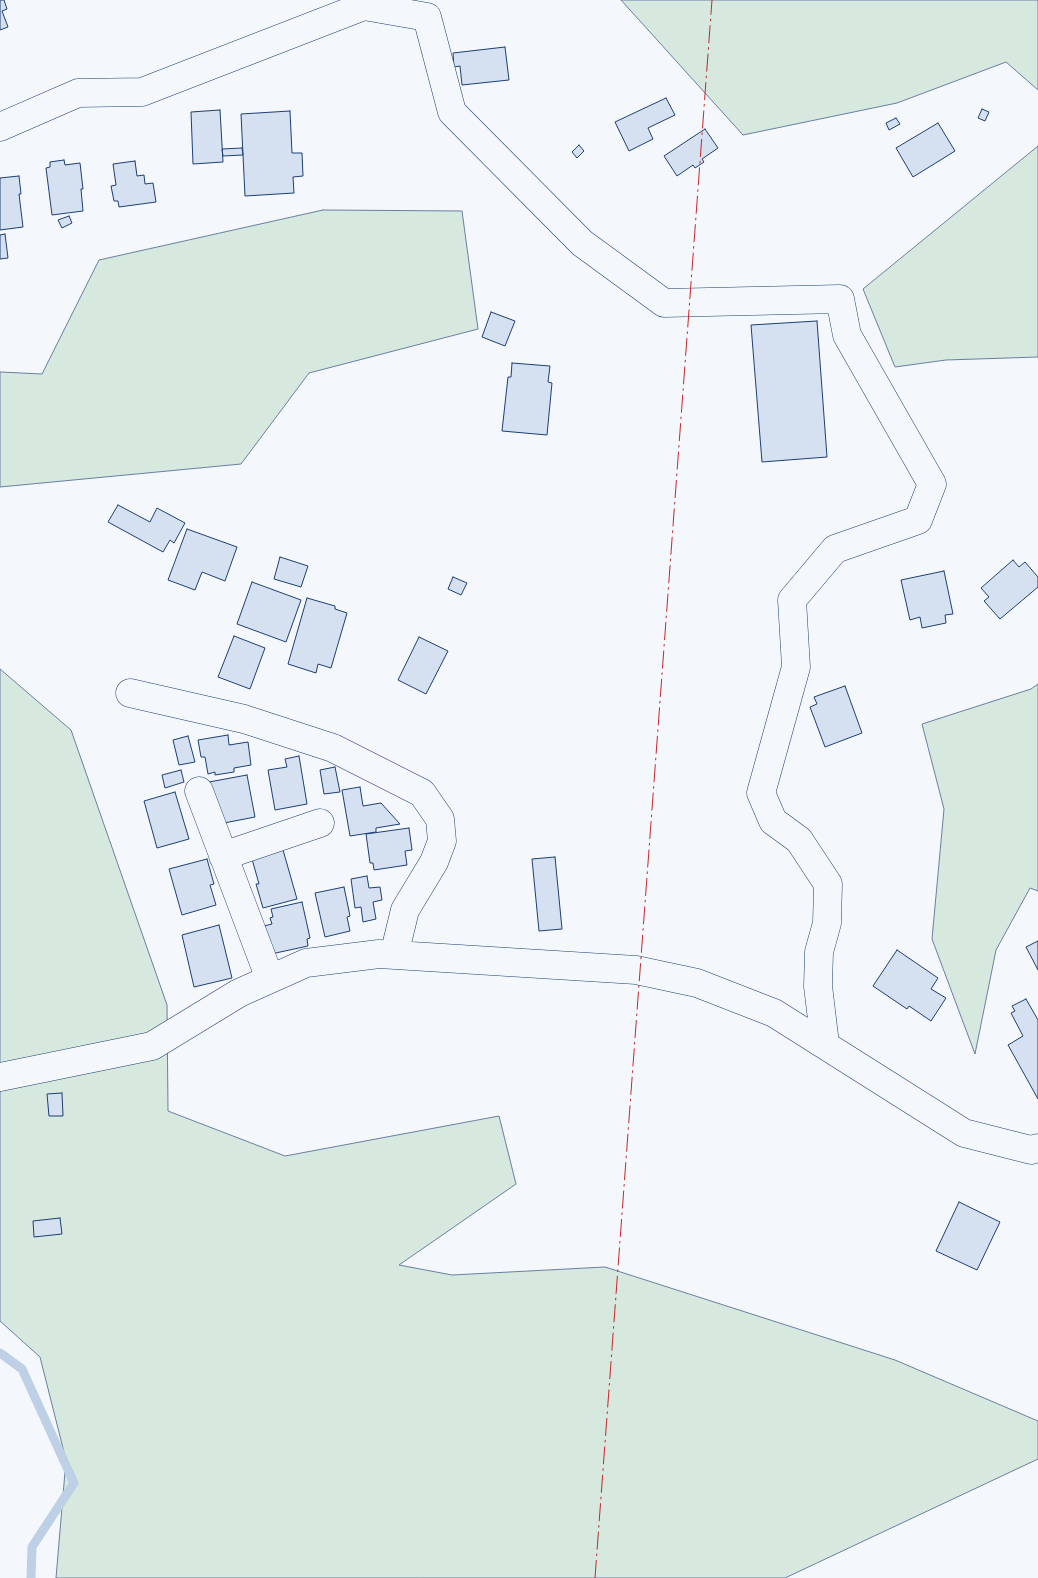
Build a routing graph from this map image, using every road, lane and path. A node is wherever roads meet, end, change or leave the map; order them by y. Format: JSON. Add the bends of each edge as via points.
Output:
{"nodes":[{"id":1,"x":0,"y":127,"type":"edge"},
{"id":2,"x":130,"y":693,"type":"dead end"},
{"id":3,"x":198,"y":791,"type":"dead end"},
{"id":4,"x":320,"y":823,"type":"dead end"},
{"id":5,"x":223,"y":856,"type":"junction"},
{"id":6,"x":394,"y":955,"type":"junction"},
{"id":7,"x":270,"y":979,"type":"junction"},
{"id":8,"x":825,"y":1044,"type":"junction"},
{"id":9,"x":0,"y":1077,"type":"edge"},
{"id":10,"x":1038,"y":1148,"type":"edge"}],
"edges":[{"from":1,"to":8,"type":"street","via":[[78,93],[142,92],[364,6],[427,17],[452,112],[582,243],[664,303],[840,299],[847,335],[932,484],[918,520],[835,549],[792,600],[796,667],[761,793],[773,821],[799,840],[828,884],[827,923],[819,952],[818,986]]},
{"from":2,"to":6,"type":"street","via":[[244,719],[333,748],[422,793],[440,819],[442,840],[434,862],[405,910]]},
{"from":3,"to":5,"type":"street"},
{"from":4,"to":5,"type":"street"},
{"from":5,"to":7,"type":"street"},
{"from":6,"to":7,"type":"street","via":[[306,963]]},
{"from":6,"to":8,"type":"street","via":[[636,970],[697,983],[774,1013]]},
{"from":7,"to":9,"type":"street","via":[[239,993],[152,1046]]},
{"from":8,"to":10,"type":"street","via":[[964,1133],[1031,1150]]}]}
